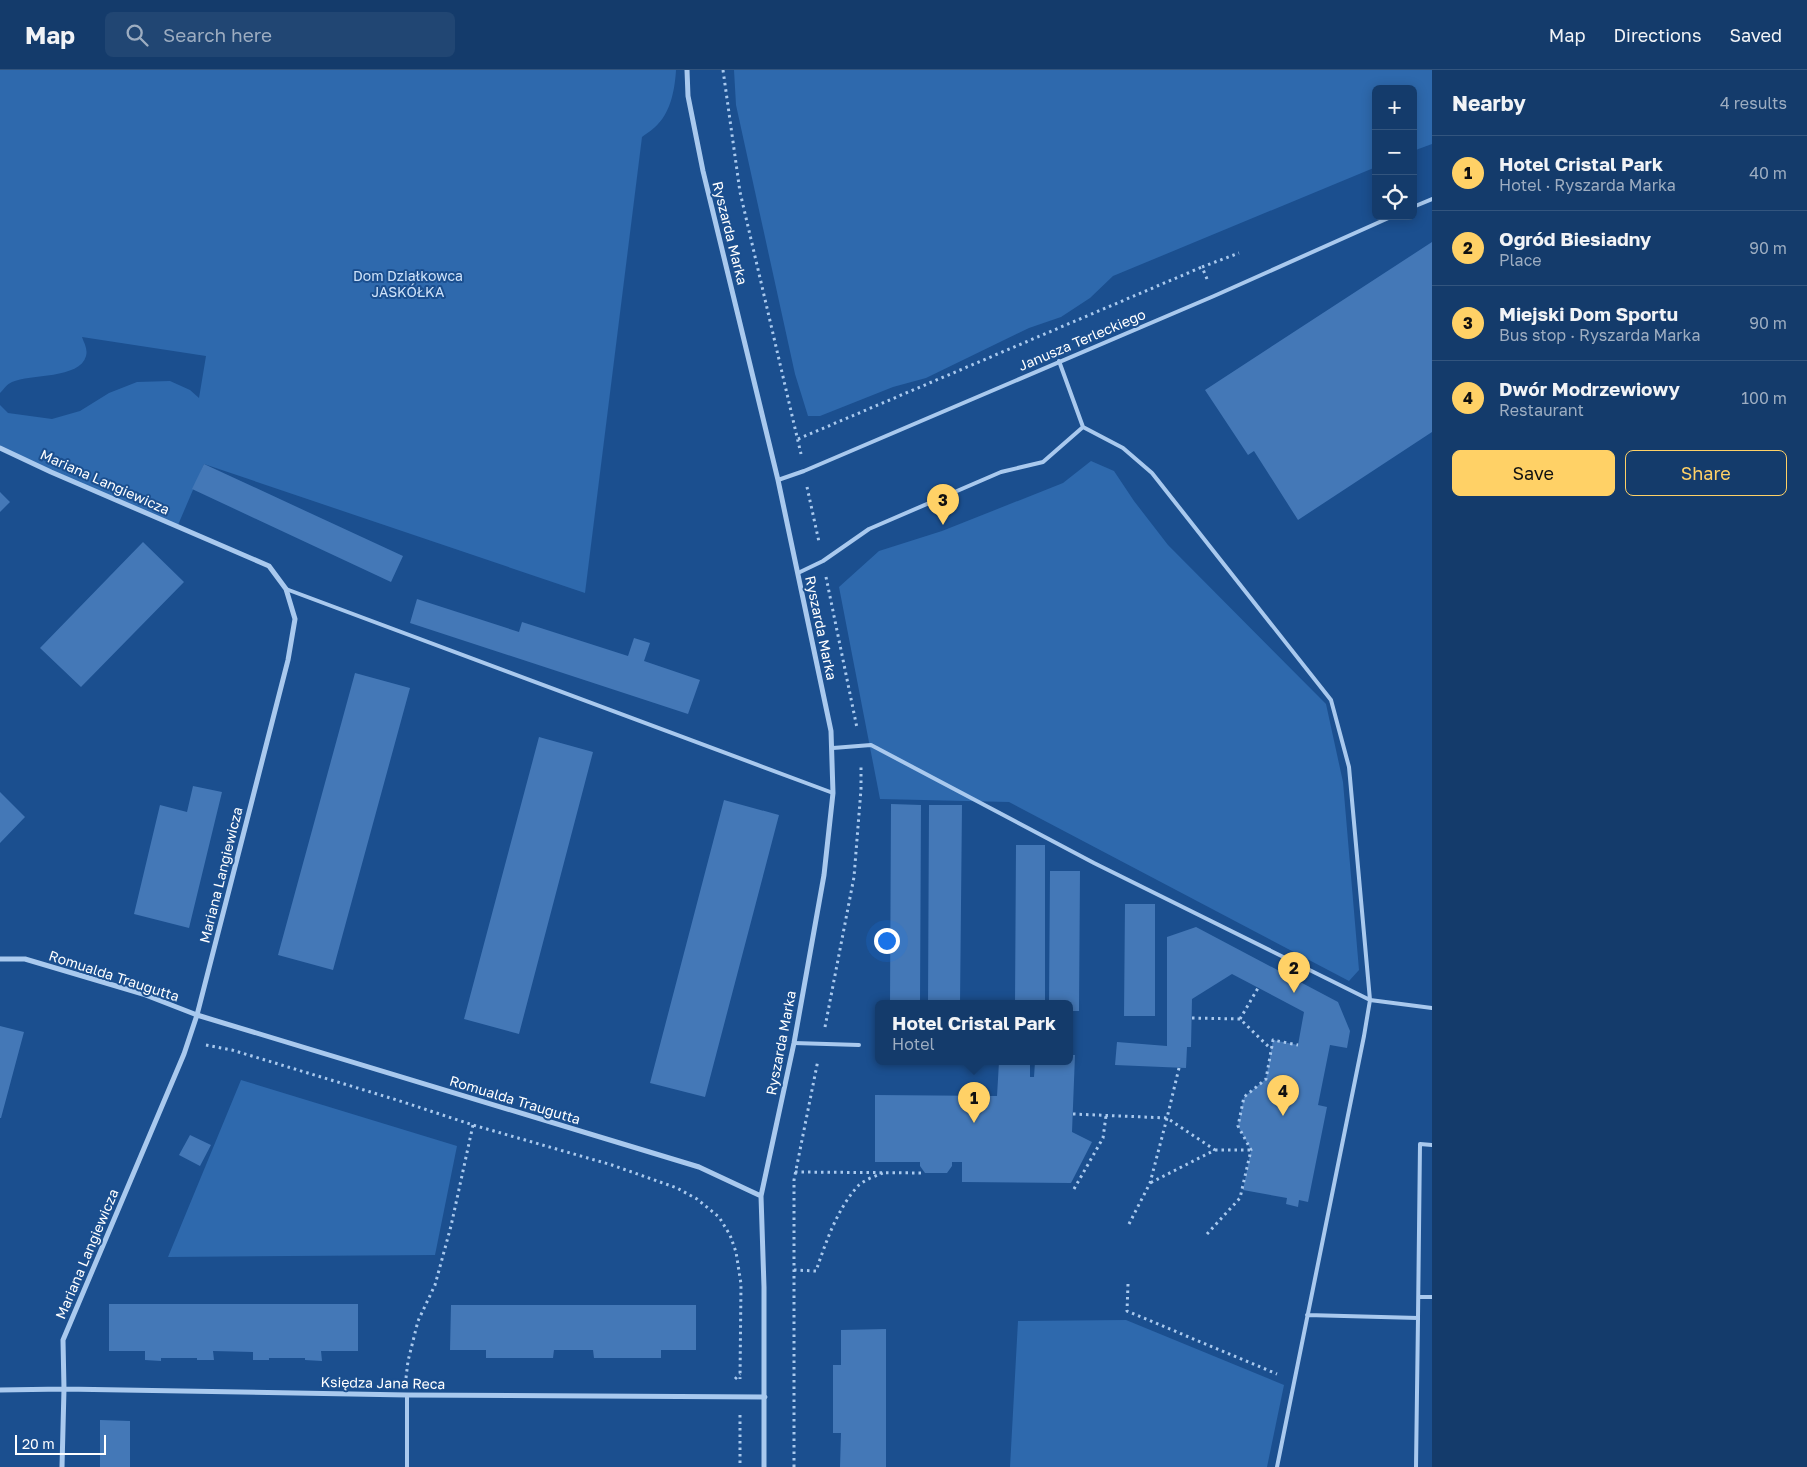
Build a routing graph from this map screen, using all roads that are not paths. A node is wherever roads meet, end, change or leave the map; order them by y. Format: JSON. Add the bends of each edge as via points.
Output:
{"nodes":[{"id":1,"x":687,"y":70,"type":"edge"},
{"id":2,"x":1432,"y":199,"type":"edge"},
{"id":3,"x":1417,"y":205,"type":"edge"},
{"id":4,"x":1384,"y":220,"type":"edge"},
{"id":5,"x":1059,"y":362,"type":"junction"},
{"id":6,"x":1082,"y":427,"type":"junction"},
{"id":7,"x":0,"y":448,"type":"edge"},
{"id":8,"x":778,"y":480,"type":"junction"},
{"id":9,"x":798,"y":573,"type":"junction"},
{"id":10,"x":286,"y":589,"type":"junction"},
{"id":11,"x":832,"y":748,"type":"junction"},
{"id":12,"x":833,"y":793,"type":"junction"},
{"id":13,"x":0,"y":959,"type":"edge"},
{"id":14,"x":1370,"y":1000,"type":"junction"},
{"id":15,"x":1432,"y":1008,"type":"edge"},
{"id":16,"x":197,"y":1015,"type":"junction"},
{"id":17,"x":794,"y":1043,"type":"junction"},
{"id":18,"x":859,"y":1045,"type":"dead end"},
{"id":19,"x":1432,"y":1144,"type":"edge"},
{"id":20,"x":761,"y":1196,"type":"junction"},
{"id":21,"x":1418,"y":1297,"type":"junction"},
{"id":22,"x":1432,"y":1297,"type":"edge"},
{"id":23,"x":1307,"y":1315,"type":"junction"},
{"id":24,"x":1418,"y":1318,"type":"junction"},
{"id":25,"x":64,"y":1389,"type":"junction"},
{"id":26,"x":0,"y":1390,"type":"edge"},
{"id":27,"x":407,"y":1395,"type":"junction"},
{"id":28,"x":765,"y":1397,"type":"junction"},
{"id":29,"x":62,"y":1467,"type":"edge"},
{"id":30,"x":407,"y":1467,"type":"edge"},
{"id":31,"x":764,"y":1467,"type":"edge"},
{"id":32,"x":1277,"y":1467,"type":"edge"},
{"id":33,"x":1416,"y":1467,"type":"edge"}],
"edges":[{"from":1,"to":8,"type":"street","name":"Ryszarda Marka","via":[[688,96],[703,171]]},
{"from":2,"to":3,"type":"lane"},
{"from":4,"to":5,"type":"lane","name":"Janusza Terleckiego"},
{"from":5,"to":6,"type":"lane"},
{"from":5,"to":8,"type":"lane","name":"Janusza Terleckiego"},
{"from":6,"to":9,"type":"lane","via":[[1043,462],[1000,472],[869,528],[822,561]]},
{"from":6,"to":14,"type":"lane","via":[[1123,448],[1152,472],[1331,700],[1349,767]]},
{"from":7,"to":10,"type":"street","name":"Mariana Langiewicza","via":[[269,566]]},
{"from":8,"to":9,"type":"street","name":"Ryszarda Marka"},
{"from":9,"to":11,"type":"street","name":"Ryszarda Marka"},
{"from":10,"to":12,"type":"lane"},
{"from":10,"to":16,"type":"street","name":"Mariana Langiewicza","via":[[295,619],[288,660]]},
{"from":11,"to":12,"type":"street","name":"Ryszarda Marka"},
{"from":11,"to":14,"type":"lane","via":[[871,744],[1094,863]]},
{"from":12,"to":17,"type":"street","name":"Ryszarda Marka","via":[[824,875]]},
{"from":13,"to":16,"type":"street","name":"Romualda Traugutta","via":[[25,959],[143,994]]},
{"from":14,"to":15,"type":"lane"},
{"from":14,"to":23,"type":"lane"},
{"from":16,"to":20,"type":"street","name":"Romualda Traugutta","via":[[699,1167]]},
{"from":16,"to":25,"type":"street","name":"Mariana Langiewicza","via":[[184,1054],[63,1340]]},
{"from":17,"to":18,"type":"lane"},
{"from":17,"to":20,"type":"street","name":"Ryszarda Marka"},
{"from":19,"to":21,"type":"lane","via":[[1420,1144]]},
{"from":20,"to":28,"type":"street"},
{"from":21,"to":22,"type":"lane"},
{"from":21,"to":24,"type":"lane"},
{"from":23,"to":24,"type":"lane"},
{"from":23,"to":32,"type":"lane"},
{"from":24,"to":33,"type":"lane"},
{"from":25,"to":26,"type":"street","name":"Księdza Jana Reca"},
{"from":25,"to":27,"type":"street","name":"Księdza Jana Reca"},
{"from":25,"to":29,"type":"street","name":"Mariana Langiewicza"},
{"from":27,"to":28,"type":"street","name":"Księdza Jana Reca"},
{"from":27,"to":30,"type":"lane"},
{"from":28,"to":31,"type":"street"}]}
